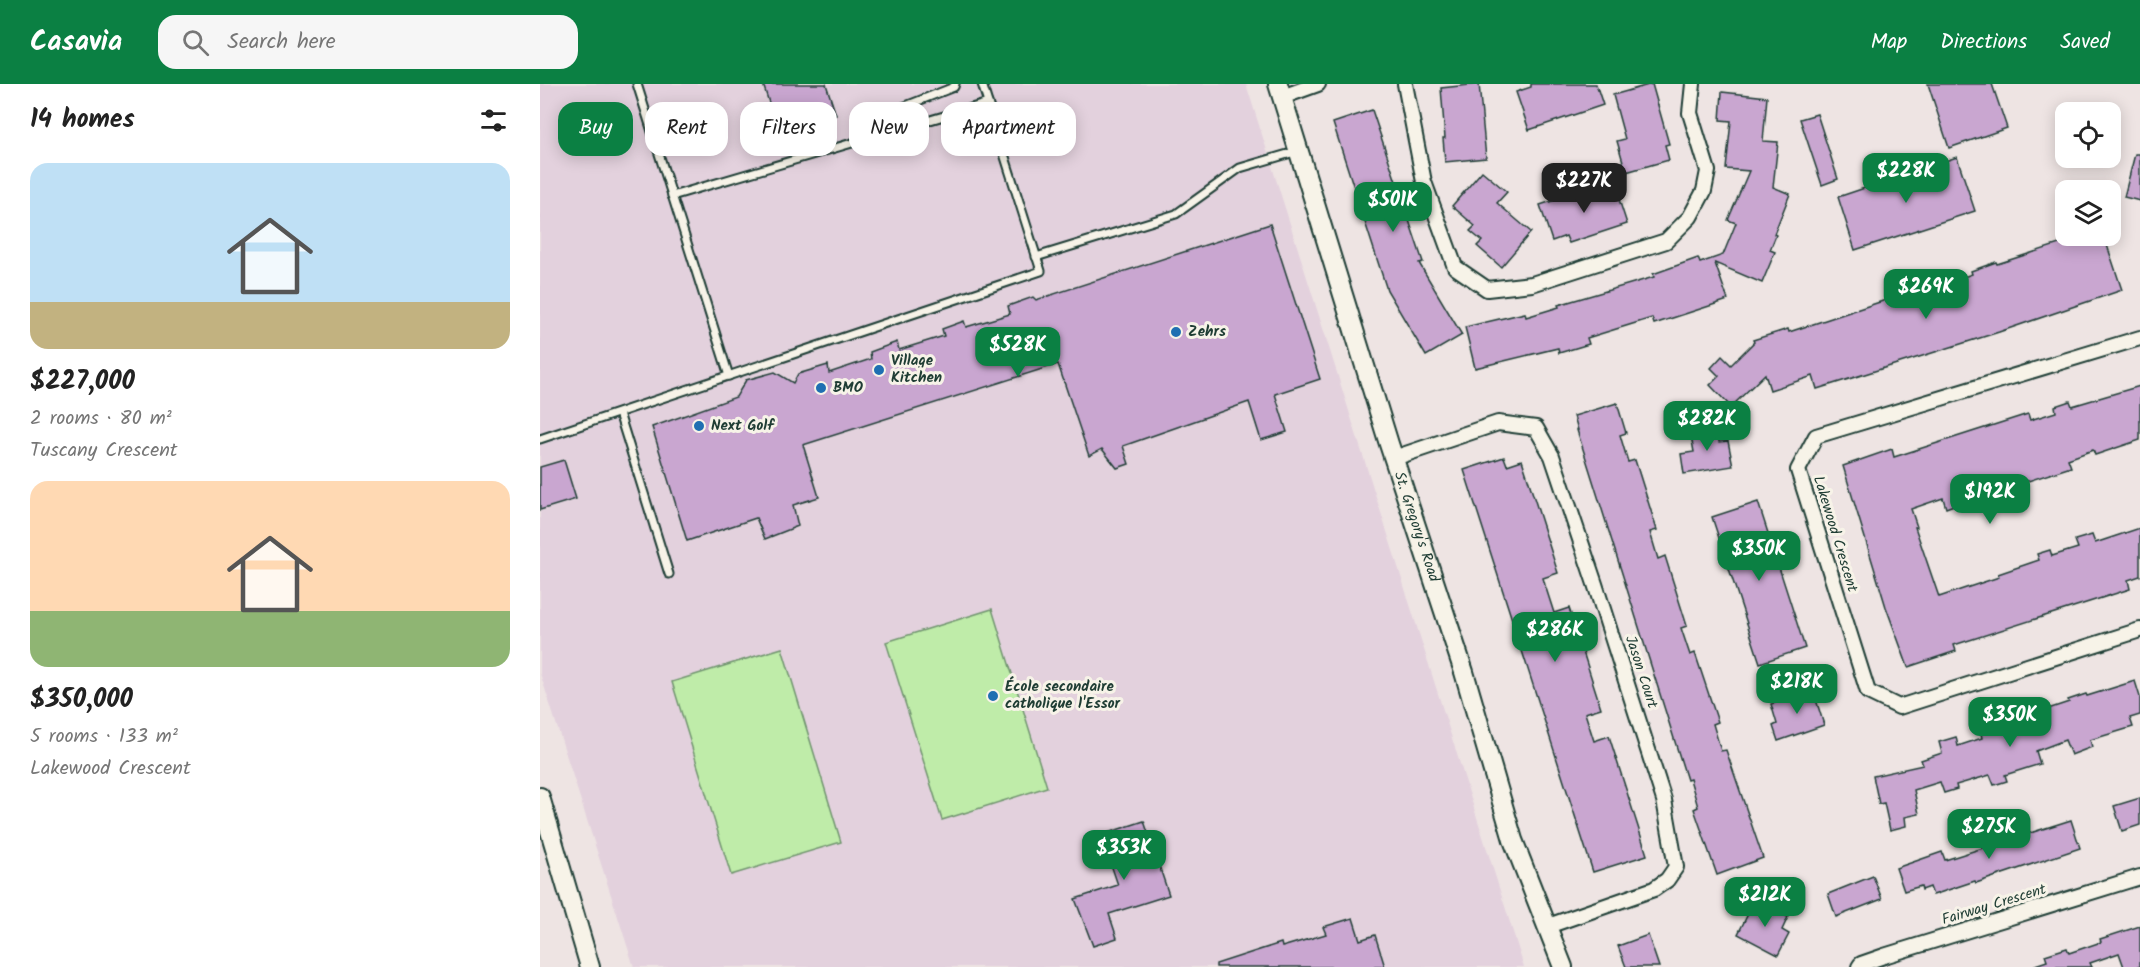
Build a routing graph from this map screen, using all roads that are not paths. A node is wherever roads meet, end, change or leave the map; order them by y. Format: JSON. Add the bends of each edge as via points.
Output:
{"nodes":[{"id":1,"x":637,"y":84,"type":"edge"},
{"id":2,"x":955,"y":84,"type":"edge"},
{"id":3,"x":982,"y":84,"type":"edge"},
{"id":4,"x":1318,"y":84,"type":"edge"},
{"id":5,"x":1405,"y":84,"type":"edge"},
{"id":6,"x":1693,"y":84,"type":"edge"},
{"id":7,"x":1280,"y":91,"type":"edge"},
{"id":8,"x":916,"y":102,"type":"edge"},
{"id":9,"x":988,"y":102,"type":"edge"},
{"id":10,"x":941,"y":117,"type":"edge"},
{"id":11,"x":1298,"y":151,"type":"junction"},
{"id":12,"x":1005,"y":156,"type":"edge"},
{"id":13,"x":672,"y":196,"type":"junction"},
{"id":14,"x":1036,"y":257,"type":"junction"},
{"id":15,"x":2140,"y":338,"type":"edge"},
{"id":16,"x":729,"y":376,"type":"junction"},
{"id":17,"x":619,"y":413,"type":"junction"},
{"id":18,"x":540,"y":440,"type":"edge"},
{"id":19,"x":1394,"y":458,"type":"junction"},
{"id":20,"x":669,"y":574,"type":"dead end"},
{"id":21,"x":2140,"y":630,"type":"edge"},
{"id":22,"x":540,"y":797,"type":"edge"},
{"id":23,"x":2140,"y":877,"type":"edge"},
{"id":24,"x":1548,"y":926,"type":"junction"},
{"id":25,"x":590,"y":967,"type":"edge"},
{"id":26,"x":1563,"y":967,"type":"edge"},
{"id":27,"x":1858,"y":967,"type":"edge"}],
"edges":[{"from":1,"to":13,"type":"lane"},
{"from":2,"to":8,"type":"lane"},
{"from":3,"to":9,"type":"lane"},
{"from":4,"to":7,"type":"street"},
{"from":5,"to":6,"type":"street","via":[[1424,182],[1455,267],[1487,289],[1532,284],[1666,241],[1690,217],[1704,191],[1708,171],[1690,113]]},
{"from":7,"to":11,"type":"street","name":"St. Gregory's Road"},
{"from":10,"to":13,"type":"lane"},
{"from":11,"to":14,"type":"lane","via":[[1240,168],[1176,214]]},
{"from":11,"to":19,"type":"street","name":"St. Gregory's Road"},
{"from":12,"to":14,"type":"lane"},
{"from":13,"to":16,"type":"lane"},
{"from":14,"to":16,"type":"lane","via":[[1041,271]]},
{"from":15,"to":21,"type":"street","name":"Lakewood Crescent","via":[[1816,436],[1798,470],[1868,692],[1899,707]]},
{"from":16,"to":17,"type":"lane"},
{"from":17,"to":18,"type":"lane"},
{"from":17,"to":20,"type":"lane"},
{"from":19,"to":24,"type":"street","name":"St. Gregory's Road","via":[[1464,672],[1513,840]]},
{"from":19,"to":24,"type":"street","name":"Jason Court","via":[[1498,423],[1536,428],[1552,456],[1595,584],[1664,800],[1676,867],[1654,889]]},
{"from":22,"to":25,"type":"street"},
{"from":23,"to":27,"type":"street","name":"Fairway Crescent"},
{"from":24,"to":26,"type":"street","name":"St. Gregory's Road"}]}
